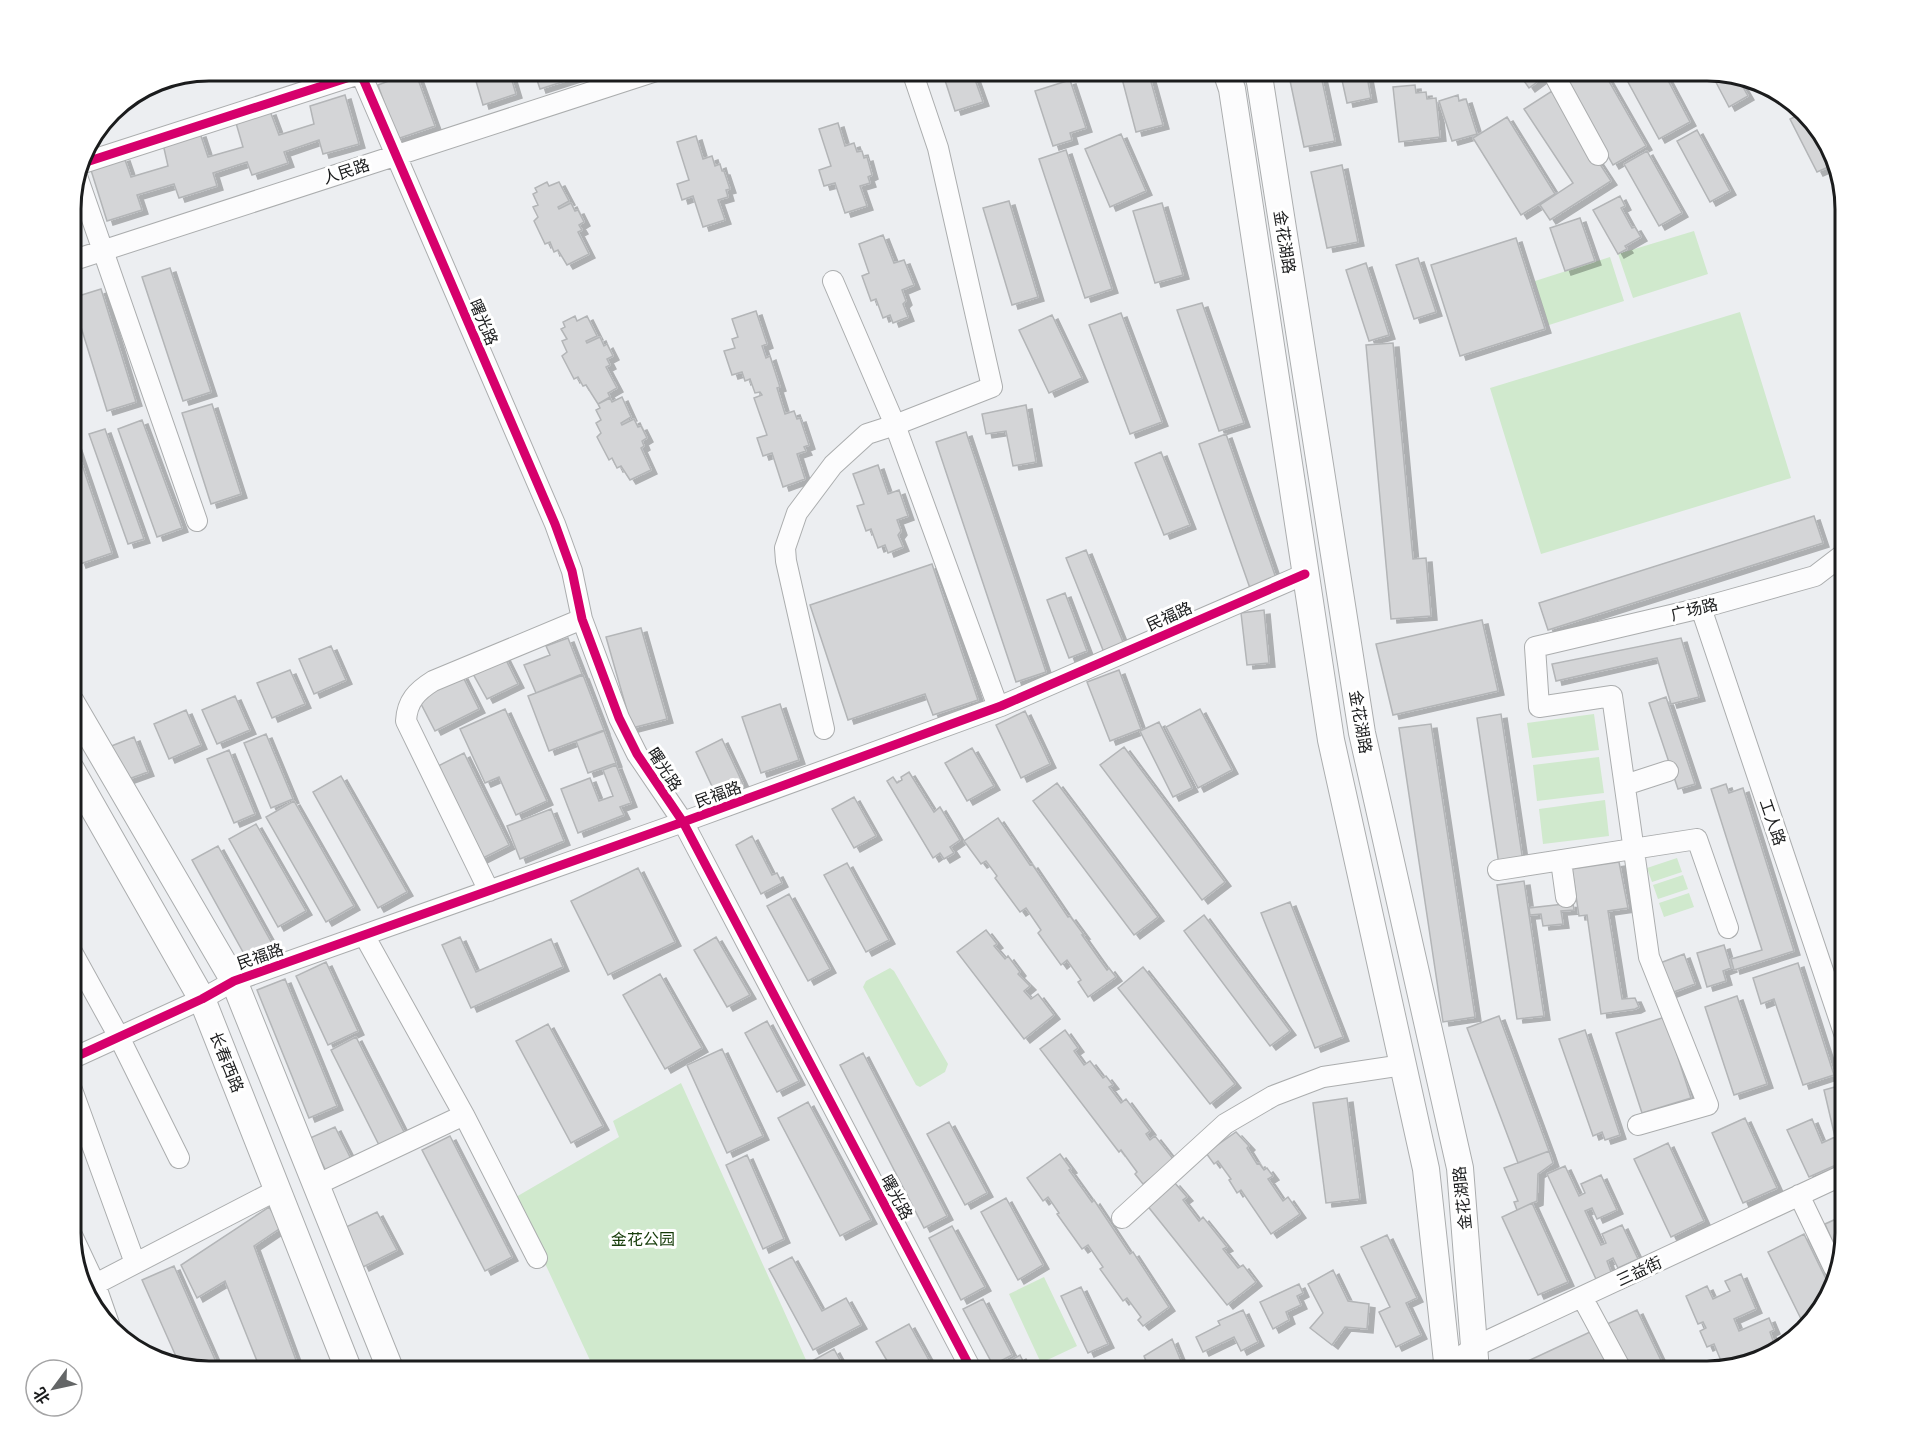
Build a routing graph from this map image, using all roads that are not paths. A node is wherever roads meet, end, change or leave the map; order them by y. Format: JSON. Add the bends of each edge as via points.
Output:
{"nodes":[{"id":1,"x":337,"y":81,"type":"edge"},
{"id":2,"x":363,"y":81,"type":"edge"},
{"id":3,"x":622,"y":81,"type":"edge"},
{"id":4,"x":916,"y":81,"type":"edge"},
{"id":5,"x":1229,"y":81,"type":"edge"},
{"id":6,"x":1259,"y":81,"type":"edge"},
{"id":7,"x":1558,"y":81,"type":"edge"},
{"id":8,"x":396,"y":155,"type":"junction"},
{"id":9,"x":1598,"y":155,"type":"dead end"},
{"id":10,"x":91,"y":161,"type":"edge"},
{"id":11,"x":82,"y":191,"type":"edge"},
{"id":12,"x":103,"y":251,"type":"junction"},
{"id":13,"x":81,"y":258,"type":"edge"},
{"id":14,"x":833,"y":281,"type":"dead end"},
{"id":15,"x":895,"y":425,"type":"junction"},
{"id":16,"x":197,"y":521,"type":"dead end"},
{"id":17,"x":1835,"y":561,"type":"edge"},
{"id":18,"x":1305,"y":574,"type":"junction"},
{"id":19,"x":1701,"y":608,"type":"junction"},
{"id":20,"x":582,"y":618,"type":"junction"},
{"id":21,"x":998,"y":707,"type":"junction"},
{"id":22,"x":81,"y":719,"type":"edge"},
{"id":23,"x":824,"y":729,"type":"dead end"},
{"id":24,"x":1668,"y":771,"type":"dead end"},
{"id":25,"x":1624,"y":785,"type":"junction"},
{"id":26,"x":81,"y":787,"type":"edge"},
{"id":27,"x":683,"y":822,"type":"junction"},
{"id":28,"x":1634,"y":850,"type":"junction"},
{"id":29,"x":1561,"y":861,"type":"junction"},
{"id":30,"x":1498,"y":870,"type":"dead end"},
{"id":31,"x":489,"y":891,"type":"junction"},
{"id":32,"x":1566,"y":897,"type":"dead end"},
{"id":33,"x":1728,"y":928,"type":"dead end"},
{"id":34,"x":364,"y":935,"type":"junction"},
{"id":35,"x":81,"y":968,"type":"edge"},
{"id":36,"x":234,"y":981,"type":"junction"},
{"id":37,"x":202,"y":999,"type":"junction"},
{"id":38,"x":1835,"y":1006,"type":"edge"},
{"id":39,"x":119,"y":1037,"type":"junction"},
{"id":40,"x":81,"y":1054,"type":"edge"},
{"id":41,"x":1403,"y":1065,"type":"junction"},
{"id":42,"x":81,"y":1114,"type":"edge"},
{"id":43,"x":464,"y":1115,"type":"junction"},
{"id":44,"x":1638,"y":1125,"type":"dead end"},
{"id":45,"x":179,"y":1158,"type":"dead end"},
{"id":46,"x":1835,"y":1179,"type":"edge"},
{"id":47,"x":316,"y":1185,"type":"junction"},
{"id":48,"x":277,"y":1190,"type":"junction"},
{"id":49,"x":1799,"y":1195,"type":"junction"},
{"id":50,"x":1122,"y":1218,"type":"dead end"},
{"id":51,"x":537,"y":1258,"type":"dead end"},
{"id":52,"x":135,"y":1263,"type":"junction"},
{"id":53,"x":1832,"y":1263,"type":"edge"},
{"id":54,"x":92,"y":1285,"type":"edge"},
{"id":55,"x":1582,"y":1297,"type":"junction"},
{"id":56,"x":1475,"y":1359,"type":"edge"},
{"id":57,"x":345,"y":1361,"type":"edge"},
{"id":58,"x":387,"y":1361,"type":"edge"},
{"id":59,"x":967,"y":1361,"type":"edge"},
{"id":60,"x":1442,"y":1361,"type":"edge"},
{"id":61,"x":1617,"y":1361,"type":"edge"}],
"edges":[{"from":1,"to":10,"type":"street","name":"曙光路"},
{"from":2,"to":8,"type":"street","name":"曙光路"},
{"from":3,"to":8,"type":"street","name":"人民路"},
{"from":4,"to":15,"type":"street","via":[[938,148],[992,387]]},
{"from":5,"to":18,"type":"main road"},
{"from":6,"to":56,"type":"main road","name":"金花湖路","via":[[1362,733],[1460,1168]]},
{"from":7,"to":9,"type":"street"},
{"from":8,"to":12,"type":"street","name":"人民路"},
{"from":8,"to":20,"type":"street","name":"曙光路","via":[[555,524],[572,571]]},
{"from":11,"to":12,"type":"street"},
{"from":12,"to":13,"type":"street","name":"人民路"},
{"from":12,"to":16,"type":"street"},
{"from":14,"to":15,"type":"street"},
{"from":15,"to":21,"type":"street"},
{"from":15,"to":23,"type":"street","via":[[867,434],[833,465],[797,513],[785,548]]},
{"from":17,"to":19,"type":"street","name":"广场路","via":[[1815,576]]},
{"from":18,"to":21,"type":"street","name":"民福路"},
{"from":18,"to":41,"type":"main road","via":[[1331,740]]},
{"from":19,"to":25,"type":"street","name":"广场路","via":[[1535,647],[1539,707],[1612,696]]},
{"from":19,"to":38,"type":"street","name":"工人路"},
{"from":20,"to":27,"type":"street","name":"曙光路","via":[[604,682],[637,754]]},
{"from":20,"to":31,"type":"street","via":[[433,681],[420,689],[406,707],[406,720]]},
{"from":21,"to":27,"type":"street","name":"民福路"},
{"from":22,"to":36,"type":"main road"},
{"from":24,"to":25,"type":"street"},
{"from":25,"to":28,"type":"street"},
{"from":26,"to":37,"type":"main road","name":"长春西路"},
{"from":27,"to":31,"type":"street","name":"民福路"},
{"from":27,"to":59,"type":"street","name":"曙光路"},
{"from":28,"to":29,"type":"street"},
{"from":28,"to":33,"type":"street","via":[[1697,839]]},
{"from":28,"to":44,"type":"street","via":[[1649,957],[1708,1105]]},
{"from":29,"to":30,"type":"street"},
{"from":29,"to":32,"type":"street"},
{"from":31,"to":34,"type":"street","name":"民福路"},
{"from":34,"to":36,"type":"street","name":"民福路"},
{"from":34,"to":43,"type":"street"},
{"from":35,"to":39,"type":"street"},
{"from":36,"to":37,"type":"street","name":"民福路"},
{"from":36,"to":47,"type":"main road"},
{"from":37,"to":39,"type":"street","name":"民福路"},
{"from":37,"to":48,"type":"main road","name":"长春西路"},
{"from":39,"to":40,"type":"street","name":"民福路"},
{"from":39,"to":45,"type":"street"},
{"from":41,"to":50,"type":"street","via":[[1323,1077],[1273,1096],[1225,1124]]},
{"from":41,"to":60,"type":"main road","via":[[1426,1168]]},
{"from":42,"to":52,"type":"street"},
{"from":43,"to":47,"type":"street"},
{"from":43,"to":51,"type":"street"},
{"from":46,"to":49,"type":"street","name":"三益街"},
{"from":47,"to":58,"type":"main road"},
{"from":48,"to":52,"type":"street"},
{"from":48,"to":57,"type":"main road","name":"长春西路"},
{"from":49,"to":53,"type":"street"},
{"from":49,"to":55,"type":"street","name":"三益街"},
{"from":52,"to":54,"type":"street"},
{"from":55,"to":56,"type":"street","name":"三益街"},
{"from":55,"to":61,"type":"street"}]}
